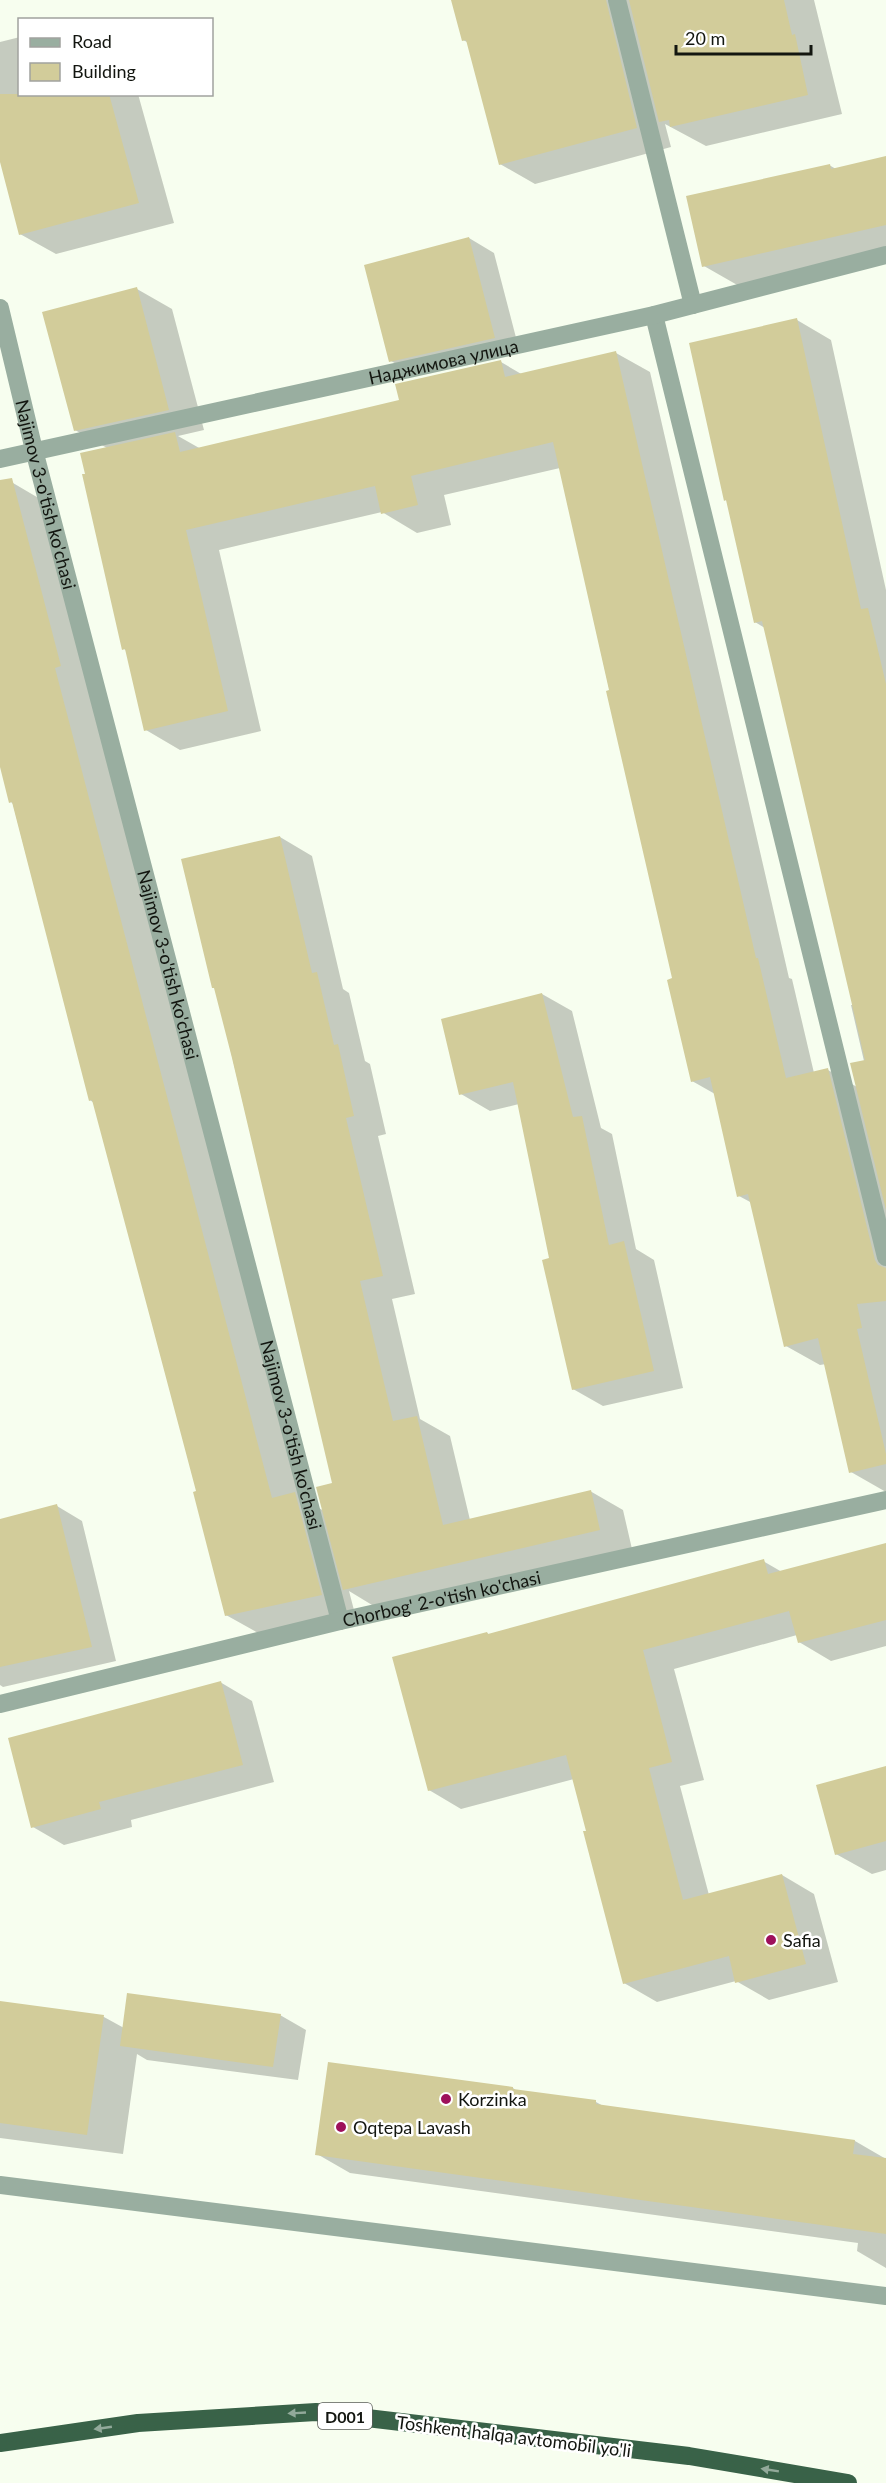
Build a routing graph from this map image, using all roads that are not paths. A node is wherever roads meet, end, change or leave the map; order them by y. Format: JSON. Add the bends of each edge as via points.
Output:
{"nodes":[{"id":1,"x":616,"y":0,"type":"edge"},
{"id":2,"x":886,"y":255,"type":"edge"},
{"id":3,"x":693,"y":305,"type":"junction"},
{"id":4,"x":0,"y":308,"type":"edge"},
{"id":5,"x":654,"y":315,"type":"junction"},
{"id":6,"x":34,"y":450,"type":"junction"},
{"id":7,"x":0,"y":459,"type":"edge"},
{"id":8,"x":886,"y":1257,"type":"edge"},
{"id":9,"x":886,"y":1500,"type":"edge"},
{"id":10,"x":340,"y":1621,"type":"junction"},
{"id":11,"x":0,"y":1704,"type":"edge"},
{"id":12,"x":0,"y":2185,"type":"edge"},
{"id":13,"x":886,"y":2296,"type":"edge"},
{"id":14,"x":0,"y":2443,"type":"edge"},
{"id":15,"x":848,"y":2483,"type":"edge"}],
"edges":[{"from":1,"to":3,"type":"street"},
{"from":2,"to":3,"type":"street","name":"Наджимова улица"},
{"from":3,"to":5,"type":"street","name":"Наджимова улица"},
{"from":4,"to":6,"type":"street","name":"Najimov 3-o'tish ko'chasi"},
{"from":5,"to":6,"type":"street","name":"Наджимова улица"},
{"from":5,"to":8,"type":"street"},
{"from":6,"to":7,"type":"street","name":"Наджимова улица"},
{"from":6,"to":10,"type":"street","name":"Najimov 3-o'tish ko'chasi"},
{"from":9,"to":10,"type":"street","name":"Chorbog' 2-o'tish ko'chasi"},
{"from":10,"to":11,"type":"street","name":"Chorbog' 2-o'tish ko'chasi"},
{"from":12,"to":13,"type":"street"},
{"from":15,"to":14,"type":"highway","name":"Toshkent halqa avtomobil yo'li","number":"D001","one_way":true,"via":[[689,2457],[316,2412],[138,2423]]}]}
